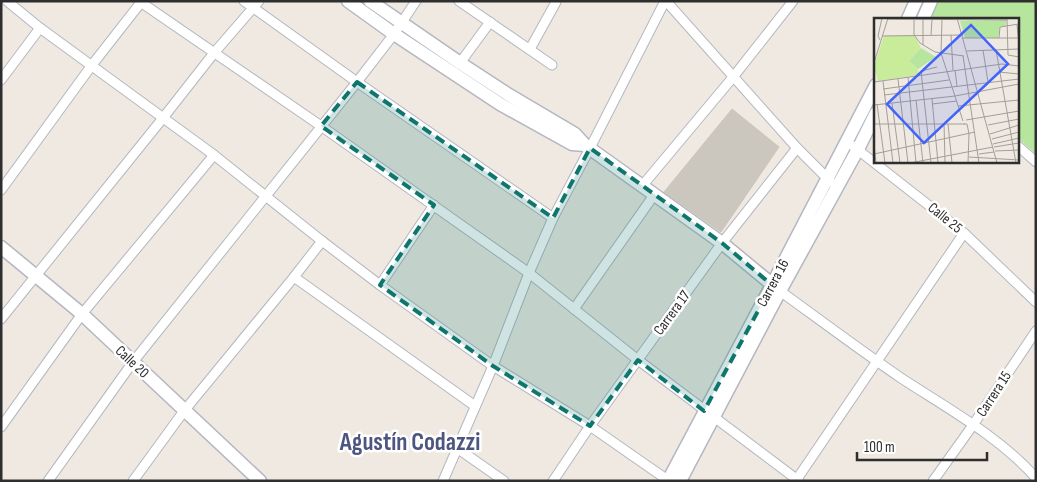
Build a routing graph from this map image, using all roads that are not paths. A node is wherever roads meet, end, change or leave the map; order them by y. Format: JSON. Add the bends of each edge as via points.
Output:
{"nodes":[{"id":1,"x":7,"y":1,"type":"edge"},
{"id":2,"x":244,"y":1,"type":"edge"},
{"id":3,"x":348,"y":1,"type":"edge"},
{"id":4,"x":370,"y":1,"type":"edge"},
{"id":5,"x":416,"y":1,"type":"edge"},
{"id":6,"x":459,"y":1,"type":"edge"},
{"id":7,"x":666,"y":1,"type":"edge"},
{"id":8,"x":793,"y":1,"type":"edge"},
{"id":9,"x":931,"y":1,"type":"edge"},
{"id":10,"x":141,"y":2,"type":"edge"},
{"id":11,"x":556,"y":2,"type":"edge"},
{"id":12,"x":913,"y":3,"type":"edge"},
{"id":13,"x":256,"y":4,"type":"edge"},
{"id":14,"x":923,"y":17,"type":"edge"},
{"id":15,"x":908,"y":18,"type":"edge"},
{"id":16,"x":490,"y":22,"type":"junction"},
{"id":17,"x":40,"y":28,"type":"junction"},
{"id":18,"x":397,"y":28,"type":"junction"},
{"id":19,"x":530,"y":49,"type":"junction"},
{"id":20,"x":214,"y":53,"type":"junction"},
{"id":21,"x":460,"y":63,"type":"junction"},
{"id":22,"x":92,"y":65,"type":"junction"},
{"id":23,"x":552,"y":65,"type":"dead end"},
{"id":24,"x":734,"y":76,"type":"junction"},
{"id":25,"x":1,"y":80,"type":"edge"},
{"id":26,"x":357,"y":82,"type":"junction"},
{"id":27,"x":874,"y":90,"type":"edge"},
{"id":28,"x":874,"y":116,"type":"edge"},
{"id":29,"x":163,"y":118,"type":"junction"},
{"id":30,"x":321,"y":126,"type":"junction"},
{"id":31,"x":852,"y":145,"type":"junction"},
{"id":32,"x":588,"y":146,"type":"junction"},
{"id":33,"x":797,"y":148,"type":"junction"},
{"id":34,"x":1020,"y":148,"type":"edge"},
{"id":35,"x":214,"y":155,"type":"junction"},
{"id":36,"x":1036,"y":162,"type":"edge"},
{"id":37,"x":832,"y":183,"type":"junction"},
{"id":38,"x":642,"y":186,"type":"junction"},
{"id":39,"x":1,"y":190,"type":"edge"},
{"id":40,"x":266,"y":196,"type":"junction"},
{"id":41,"x":654,"y":196,"type":"junction"},
{"id":42,"x":434,"y":205,"type":"junction"},
{"id":43,"x":553,"y":218,"type":"junction"},
{"id":44,"x":964,"y":233,"type":"junction"},
{"id":45,"x":322,"y":241,"type":"junction"},
{"id":46,"x":722,"y":243,"type":"junction"},
{"id":47,"x":1,"y":246,"type":"edge"},
{"id":48,"x":530,"y":273,"type":"junction"},
{"id":49,"x":35,"y":276,"type":"junction"},
{"id":50,"x":294,"y":277,"type":"junction"},
{"id":51,"x":380,"y":284,"type":"junction"},
{"id":52,"x":776,"y":288,"type":"junction"},
{"id":53,"x":1036,"y":302,"type":"edge"},
{"id":54,"x":574,"y":309,"type":"junction"},
{"id":55,"x":82,"y":314,"type":"junction"},
{"id":56,"x":1,"y":319,"type":"edge"},
{"id":57,"x":1036,"y":331,"type":"edge"},
{"id":58,"x":638,"y":360,"type":"junction"},
{"id":59,"x":134,"y":362,"type":"junction"},
{"id":60,"x":877,"y":362,"type":"junction"},
{"id":61,"x":493,"y":366,"type":"junction"},
{"id":62,"x":476,"y":406,"type":"junction"},
{"id":63,"x":184,"y":410,"type":"junction"},
{"id":64,"x":709,"y":414,"type":"junction"},
{"id":65,"x":973,"y":425,"type":"junction"},
{"id":66,"x":590,"y":426,"type":"junction"},
{"id":67,"x":1,"y":427,"type":"edge"},
{"id":68,"x":457,"y":448,"type":"junction"},
{"id":69,"x":1036,"y":478,"type":"edge"},
{"id":70,"x":258,"y":480,"type":"edge"},
{"id":71,"x":798,"y":480,"type":"edge"},
{"id":72,"x":935,"y":480,"type":"edge"},
{"id":73,"x":48,"y":481,"type":"edge"},
{"id":74,"x":132,"y":481,"type":"edge"},
{"id":75,"x":443,"y":481,"type":"edge"},
{"id":76,"x":504,"y":481,"type":"edge"},
{"id":77,"x":553,"y":481,"type":"edge"},
{"id":78,"x":668,"y":481,"type":"edge"},
{"id":79,"x":680,"y":481,"type":"edge"}],
"edges":[{"from":1,"to":17,"type":"street"},
{"from":2,"to":13,"type":"street"},
{"from":3,"to":18,"type":"street"},
{"from":4,"to":18,"type":"street"},
{"from":5,"to":18,"type":"street"},
{"from":6,"to":16,"type":"street"},
{"from":7,"to":24,"type":"street"},
{"from":7,"to":32,"type":"street"},
{"from":8,"to":24,"type":"street"},
{"from":9,"to":14,"type":"street"},
{"from":10,"to":20,"type":"street"},
{"from":10,"to":22,"type":"street"},
{"from":11,"to":19,"type":"street"},
{"from":12,"to":14,"type":"street"},
{"from":12,"to":15,"type":"street"},
{"from":13,"to":20,"type":"street"},
{"from":13,"to":26,"type":"street"},
{"from":16,"to":19,"type":"street"},
{"from":16,"to":21,"type":"street"},
{"from":17,"to":22,"type":"street"},
{"from":17,"to":25,"type":"street"},
{"from":18,"to":21,"type":"street"},
{"from":18,"to":26,"type":"street"},
{"from":18,"to":32,"type":"street","via":[[500,104],[572,144]]},
{"from":19,"to":23,"type":"street"},
{"from":20,"to":29,"type":"street"},
{"from":20,"to":30,"type":"street"},
{"from":21,"to":32,"type":"street","via":[[575,134]]},
{"from":22,"to":29,"type":"street"},
{"from":22,"to":39,"type":"street"},
{"from":24,"to":33,"type":"street"},
{"from":24,"to":38,"type":"street"},
{"from":26,"to":30,"type":"street"},
{"from":26,"to":43,"type":"street"},
{"from":27,"to":31,"type":"street","name":"Carrera 16"},
{"from":28,"to":31,"type":"street","name":"Carrera 16"},
{"from":29,"to":35,"type":"street"},
{"from":29,"to":49,"type":"street"},
{"from":30,"to":40,"type":"street"},
{"from":30,"to":42,"type":"street"},
{"from":31,"to":37,"type":"street","name":"Carrera 16"},
{"from":31,"to":44,"type":"street","name":"Calle 25"},
{"from":32,"to":38,"type":"street"},
{"from":32,"to":43,"type":"street"},
{"from":33,"to":37,"type":"street"},
{"from":33,"to":46,"type":"street","name":"Carrera 17"},
{"from":34,"to":36,"type":"street"},
{"from":35,"to":40,"type":"street"},
{"from":35,"to":55,"type":"street"},
{"from":37,"to":52,"type":"street","name":"Carrera 16"},
{"from":38,"to":41,"type":"street"},
{"from":40,"to":45,"type":"street"},
{"from":40,"to":59,"type":"street"},
{"from":41,"to":46,"type":"street"},
{"from":41,"to":54,"type":"street"},
{"from":42,"to":48,"type":"street"},
{"from":42,"to":51,"type":"street"},
{"from":43,"to":48,"type":"street"},
{"from":44,"to":53,"type":"street","name":"Calle 25"},
{"from":44,"to":60,"type":"street"},
{"from":45,"to":50,"type":"street"},
{"from":45,"to":51,"type":"street"},
{"from":46,"to":52,"type":"street"},
{"from":46,"to":58,"type":"street","name":"Carrera 17"},
{"from":47,"to":49,"type":"street","name":"Calle 20"},
{"from":48,"to":54,"type":"street"},
{"from":48,"to":61,"type":"street"},
{"from":49,"to":55,"type":"street","name":"Calle 20"},
{"from":49,"to":56,"type":"street"},
{"from":50,"to":62,"type":"street"},
{"from":50,"to":63,"type":"street"},
{"from":51,"to":61,"type":"street"},
{"from":52,"to":60,"type":"street"},
{"from":52,"to":64,"type":"street","name":"Carrera 16"},
{"from":54,"to":58,"type":"street"},
{"from":55,"to":59,"type":"street","name":"Calle 20"},
{"from":55,"to":67,"type":"street"},
{"from":57,"to":65,"type":"street","name":"Carrera 15"},
{"from":58,"to":64,"type":"street"},
{"from":58,"to":66,"type":"street","name":"Carrera 17"},
{"from":59,"to":63,"type":"street","name":"Calle 20"},
{"from":59,"to":73,"type":"street"},
{"from":60,"to":65,"type":"street"},
{"from":60,"to":71,"type":"street"},
{"from":61,"to":62,"type":"street"},
{"from":61,"to":66,"type":"street"},
{"from":62,"to":68,"type":"street"},
{"from":63,"to":70,"type":"street","name":"Calle 20"},
{"from":63,"to":74,"type":"street"},
{"from":64,"to":71,"type":"street"},
{"from":64,"to":78,"type":"street","name":"Carrera 16"},
{"from":64,"to":79,"type":"street","name":"Carrera 16"},
{"from":65,"to":69,"type":"street","via":[[1016,457]]},
{"from":65,"to":72,"type":"street","name":"Carrera 15"},
{"from":66,"to":77,"type":"street","name":"Carrera 17"},
{"from":66,"to":78,"type":"street"},
{"from":68,"to":75,"type":"street"},
{"from":68,"to":76,"type":"street"}]}
